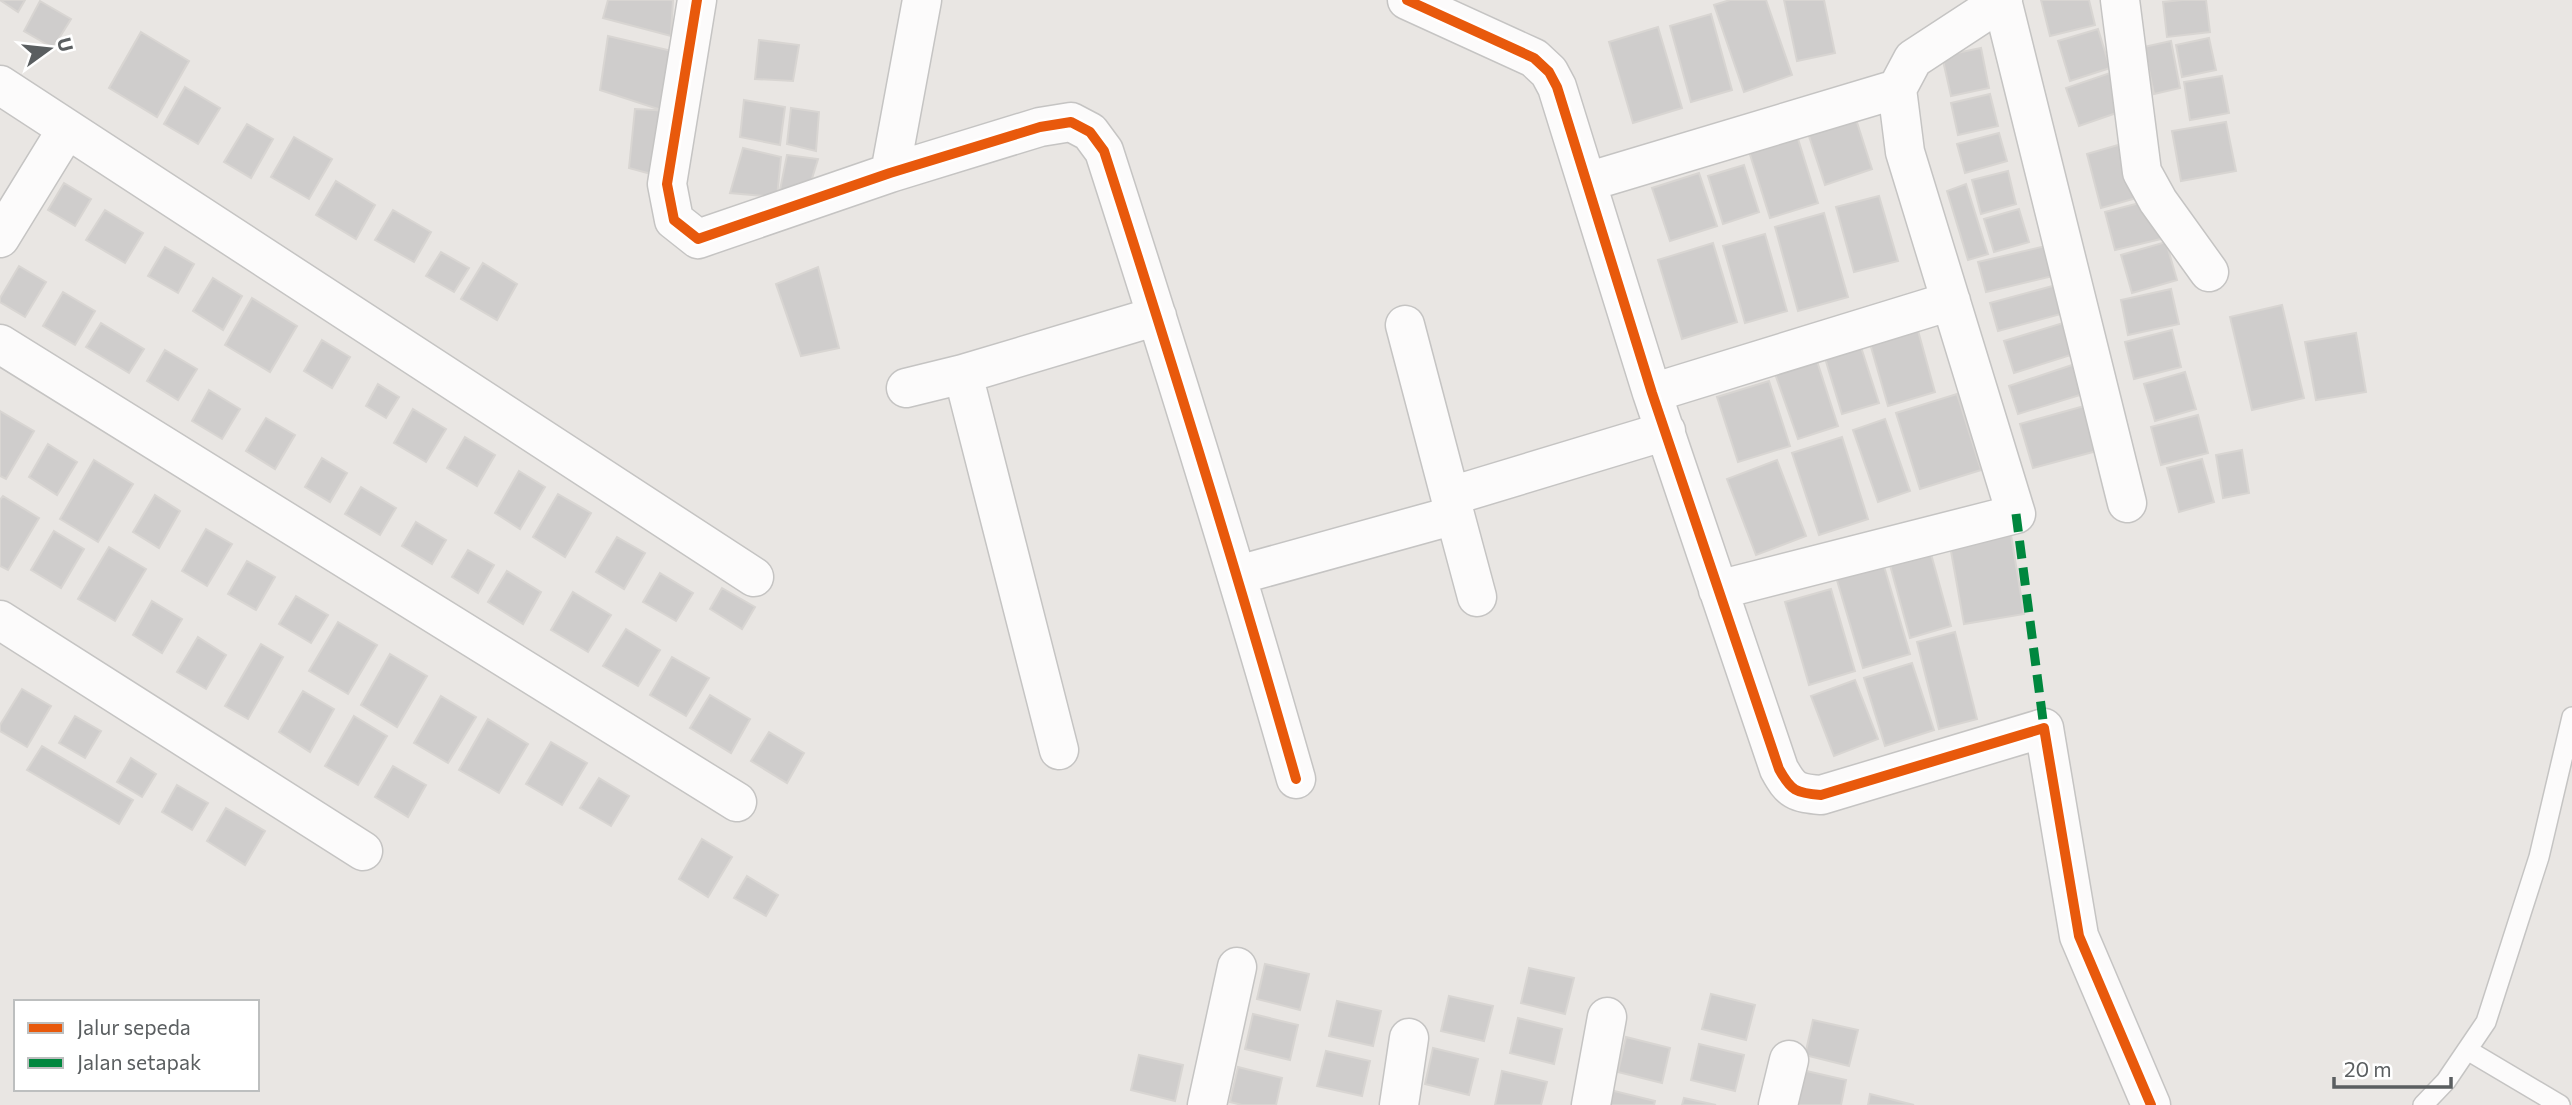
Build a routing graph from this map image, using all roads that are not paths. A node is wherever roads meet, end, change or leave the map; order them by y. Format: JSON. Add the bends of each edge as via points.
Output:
{"nodes":[{"id":1,"x":697,"y":0,"type":"edge"},
{"id":2,"x":922,"y":0,"type":"edge"},
{"id":3,"x":1407,"y":0,"type":"edge"},
{"id":4,"x":2002,"y":0,"type":"edge"},
{"id":5,"x":2120,"y":0,"type":"edge"},
{"id":6,"x":0,"y":85,"type":"edge"},
{"id":7,"x":1897,"y":89,"type":"junction"},
{"id":8,"x":67,"y":130,"type":"junction"},
{"id":9,"x":890,"y":173,"type":"junction"},
{"id":10,"x":1587,"y":182,"type":"junction"},
{"id":11,"x":0,"y":238,"type":"edge"},
{"id":12,"x":2209,"y":272,"type":"dead end"},
{"id":13,"x":1951,"y":301,"type":"junction"},
{"id":14,"x":1157,"y":316,"type":"junction"},
{"id":15,"x":1405,"y":325,"type":"dead end"},
{"id":16,"x":0,"y":344,"type":"edge"},
{"id":17,"x":963,"y":374,"type":"junction"},
{"id":18,"x":906,"y":388,"type":"dead end"},
{"id":19,"x":1652,"y":393,"type":"junction"},
{"id":20,"x":1666,"y":431,"type":"junction"},
{"id":21,"x":2127,"y":503,"type":"dead end"},
{"id":22,"x":1453,"y":505,"type":"junction"},
{"id":23,"x":1238,"y":575,"type":"junction"},
{"id":24,"x":754,"y":577,"type":"dead end"},
{"id":25,"x":1718,"y":590,"type":"junction"},
{"id":26,"x":1477,"y":597,"type":"dead end"},
{"id":27,"x":0,"y":620,"type":"edge"},
{"id":28,"x":2572,"y":717,"type":"edge"},
{"id":29,"x":1059,"y":750,"type":"dead end"},
{"id":30,"x":1296,"y":779,"type":"dead end"},
{"id":31,"x":737,"y":802,"type":"dead end"},
{"id":32,"x":363,"y":851,"type":"dead end"},
{"id":33,"x":1237,"y":967,"type":"dead end"},
{"id":34,"x":1607,"y":1017,"type":"dead end"},
{"id":35,"x":1409,"y":1038,"type":"dead end"},
{"id":36,"x":2469,"y":1051,"type":"junction"},
{"id":37,"x":1788,"y":1060,"type":"dead end"},
{"id":38,"x":1208,"y":1105,"type":"edge"},
{"id":39,"x":1399,"y":1105,"type":"edge"},
{"id":40,"x":1591,"y":1105,"type":"edge"},
{"id":41,"x":1778,"y":1105,"type":"edge"},
{"id":42,"x":2151,"y":1105,"type":"edge"},
{"id":43,"x":2423,"y":1105,"type":"edge"},
{"id":44,"x":2560,"y":1105,"type":"edge"}],
"edges":[{"from":1,"to":9,"type":"street","via":[[667,184],[674,220],[698,239]]},
{"from":2,"to":9,"type":"street"},
{"from":3,"to":10,"type":"street","via":[[1534,58],[1549,72]]},
{"from":4,"to":7,"type":"street","via":[[1913,59]]},
{"from":4,"to":21,"type":"street"},
{"from":5,"to":12,"type":"street","via":[[2142,172]]},
{"from":6,"to":8,"type":"street"},
{"from":7,"to":10,"type":"street"},
{"from":7,"to":13,"type":"street","via":[[1905,152]]},
{"from":8,"to":11,"type":"street"},
{"from":8,"to":24,"type":"street"},
{"from":9,"to":14,"type":"street","via":[[1040,128],[1071,122],[1090,132],[1104,151]]},
{"from":10,"to":19,"type":"street"},
{"from":13,"to":19,"type":"street"},
{"from":13,"to":25,"type":"street","via":[[2016,514]]},
{"from":14,"to":17,"type":"street"},
{"from":14,"to":23,"type":"street"},
{"from":15,"to":22,"type":"street"},
{"from":16,"to":31,"type":"street"},
{"from":17,"to":18,"type":"street"},
{"from":17,"to":29,"type":"street"},
{"from":19,"to":20,"type":"street"},
{"from":20,"to":22,"type":"street"},
{"from":20,"to":25,"type":"street"},
{"from":22,"to":23,"type":"street"},
{"from":22,"to":26,"type":"street"},
{"from":23,"to":30,"type":"street"},
{"from":25,"to":42,"type":"street","via":[[1789,788],[1821,795],[2044,728],[2079,936]]},
{"from":27,"to":32,"type":"street"},
{"from":28,"to":36,"type":"lane","via":[[2539,857],[2486,1022]]},
{"from":33,"to":38,"type":"street"},
{"from":34,"to":40,"type":"street"},
{"from":35,"to":39,"type":"street"},
{"from":36,"to":43,"type":"lane"},
{"from":36,"to":44,"type":"lane"},
{"from":37,"to":41,"type":"street"}]}
